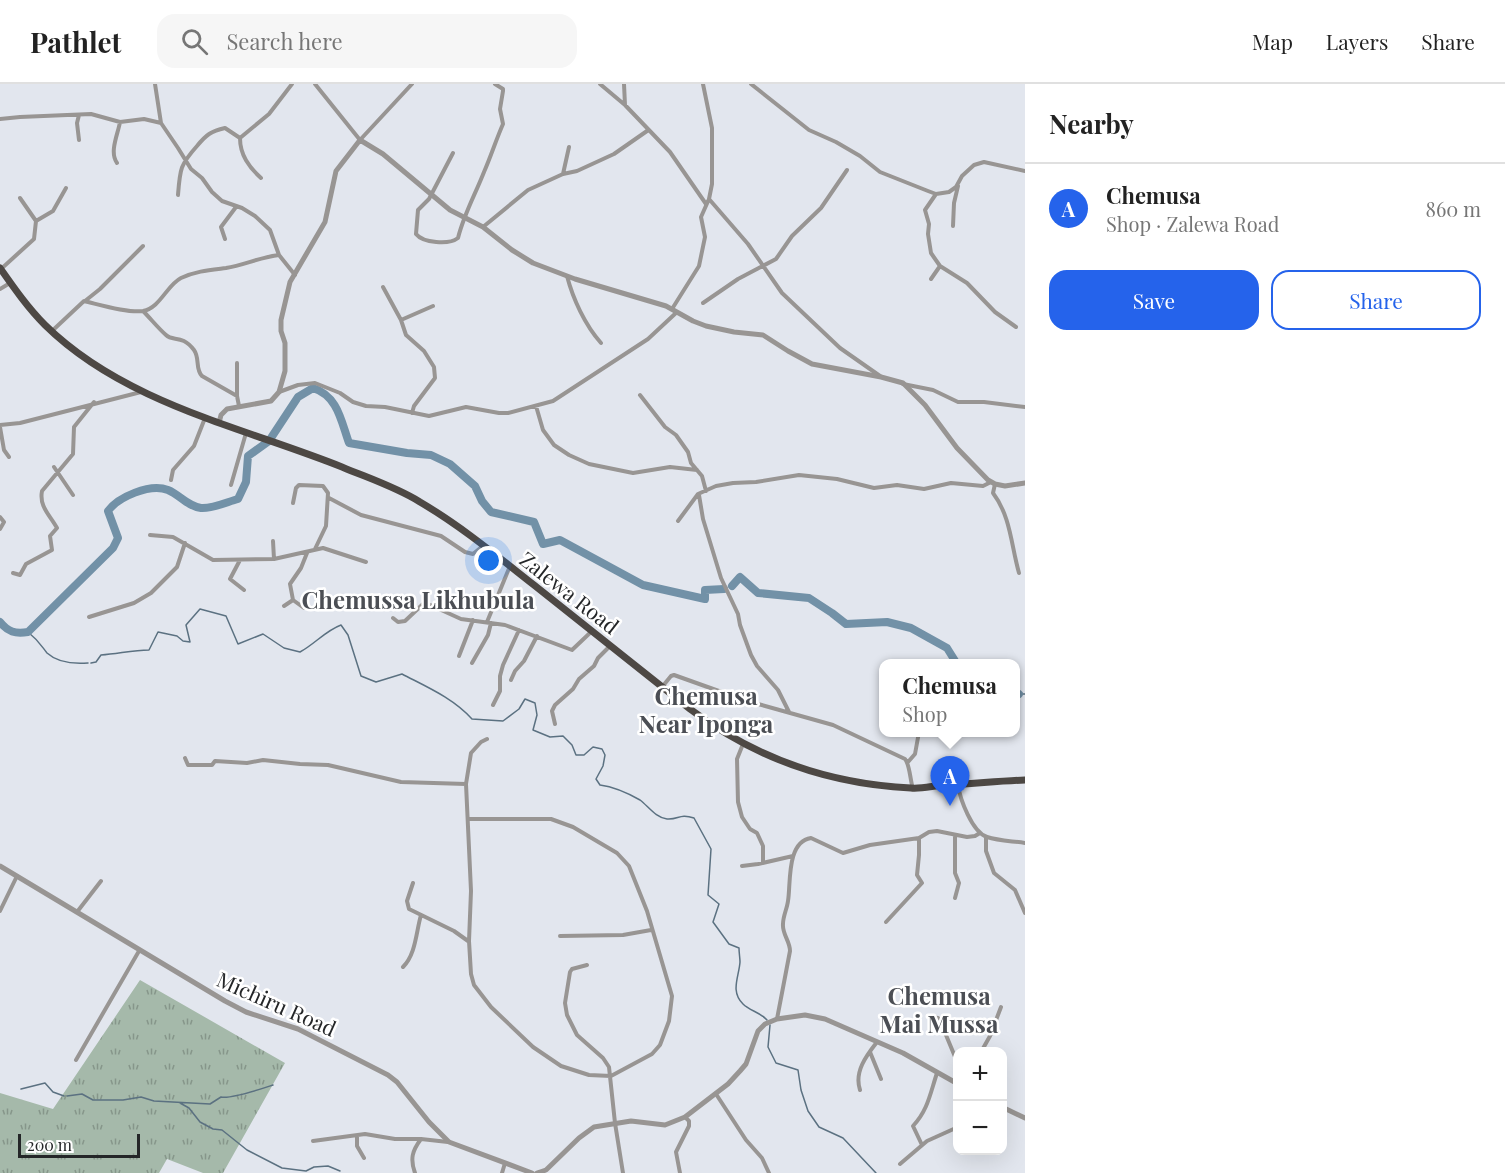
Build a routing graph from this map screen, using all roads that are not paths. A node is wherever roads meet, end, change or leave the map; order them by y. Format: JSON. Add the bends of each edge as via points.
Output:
{"nodes":[{"id":1,"x":155,"y":84,"type":"edge"},
{"id":2,"x":292,"y":84,"type":"edge"},
{"id":3,"x":315,"y":84,"type":"edge"},
{"id":4,"x":412,"y":84,"type":"edge"},
{"id":5,"x":495,"y":84,"type":"edge"},
{"id":6,"x":600,"y":84,"type":"edge"},
{"id":7,"x":624,"y":84,"type":"edge"},
{"id":8,"x":703,"y":84,"type":"edge"},
{"id":9,"x":751,"y":84,"type":"edge"},
{"id":10,"x":625,"y":105,"type":"junction"},
{"id":11,"x":79,"y":115,"type":"junction"},
{"id":12,"x":0,"y":119,"type":"edge"},
{"id":13,"x":120,"y":122,"type":"junction"},
{"id":14,"x":161,"y":123,"type":"junction"},
{"id":15,"x":647,"y":130,"type":"junction"},
{"id":16,"x":240,"y":138,"type":"junction"},
{"id":17,"x":79,"y":140,"type":"dead end"},
{"id":18,"x":360,"y":140,"type":"junction"},
{"id":19,"x":569,"y":147,"type":"dead end"},
{"id":20,"x":453,"y":153,"type":"dead end"},
{"id":21,"x":185,"y":158,"type":"junction"},
{"id":22,"x":117,"y":163,"type":"dead end"},
{"id":23,"x":847,"y":170,"type":"dead end"},
{"id":24,"x":1025,"y":171,"type":"edge"},
{"id":25,"x":563,"y":174,"type":"junction"},
{"id":26,"x":261,"y":178,"type":"dead end"},
{"id":27,"x":959,"y":184,"type":"junction"},
{"id":28,"x":66,"y":189,"type":"dead end"},
{"id":29,"x":936,"y":194,"type":"junction"},
{"id":30,"x":178,"y":195,"type":"dead end"},
{"id":31,"x":431,"y":195,"type":"junction"},
{"id":32,"x":20,"y":198,"type":"dead end"},
{"id":33,"x":709,"y":199,"type":"junction"},
{"id":34,"x":706,"y":204,"type":"junction"},
{"id":35,"x":237,"y":207,"type":"junction"},
{"id":36,"x":463,"y":217,"type":"junction"},
{"id":37,"x":36,"y":221,"type":"junction"},
{"id":38,"x":483,"y":226,"type":"junction"},
{"id":39,"x":953,"y":226,"type":"dead end"},
{"id":40,"x":225,"y":239,"type":"dead end"},
{"id":41,"x":143,"y":246,"type":"dead end"},
{"id":42,"x":279,"y":255,"type":"junction"},
{"id":43,"x":763,"y":266,"type":"junction"},
{"id":44,"x":940,"y":266,"type":"junction"},
{"id":45,"x":0,"y":269,"type":"edge"},
{"id":46,"x":295,"y":275,"type":"junction"},
{"id":47,"x":567,"y":276,"type":"junction"},
{"id":48,"x":931,"y":279,"type":"dead end"},
{"id":49,"x":10,"y":283,"type":"junction"},
{"id":50,"x":383,"y":287,"type":"dead end"},
{"id":51,"x":0,"y":290,"type":"edge"},
{"id":52,"x":84,"y":301,"type":"junction"},
{"id":53,"x":703,"y":303,"type":"dead end"},
{"id":54,"x":433,"y":306,"type":"dead end"},
{"id":55,"x":143,"y":311,"type":"junction"},
{"id":56,"x":675,"y":311,"type":"junction"},
{"id":57,"x":401,"y":320,"type":"junction"},
{"id":58,"x":1016,"y":327,"type":"dead end"},
{"id":59,"x":52,"y":331,"type":"junction"},
{"id":60,"x":601,"y":343,"type":"dead end"},
{"id":61,"x":237,"y":363,"type":"dead end"},
{"id":62,"x":881,"y":377,"type":"junction"},
{"id":63,"x":903,"y":383,"type":"junction"},
{"id":64,"x":142,"y":391,"type":"junction"},
{"id":65,"x":279,"y":392,"type":"junction"},
{"id":66,"x":640,"y":395,"type":"dead end"},
{"id":67,"x":237,"y":396,"type":"junction"},
{"id":68,"x":94,"y":402,"type":"junction"},
{"id":69,"x":239,"y":406,"type":"junction"},
{"id":70,"x":536,"y":406,"type":"junction"},
{"id":71,"x":1025,"y":407,"type":"edge"},
{"id":72,"x":412,"y":413,"type":"junction"},
{"id":73,"x":205,"y":418,"type":"junction"},
{"id":74,"x":219,"y":423,"type":"junction"},
{"id":75,"x":0,"y":426,"type":"edge"},
{"id":76,"x":246,"y":433,"type":"junction"},
{"id":77,"x":9,"y":458,"type":"dead end"},
{"id":78,"x":54,"y":467,"type":"dead end"},
{"id":79,"x":697,"y":470,"type":"junction"},
{"id":80,"x":59,"y":472,"type":"junction"},
{"id":81,"x":171,"y":480,"type":"dead end"},
{"id":82,"x":993,"y":483,"type":"junction"},
{"id":83,"x":1025,"y":483,"type":"edge"},
{"id":84,"x":231,"y":484,"type":"dead end"},
{"id":85,"x":706,"y":491,"type":"junction"},
{"id":86,"x":698,"y":494,"type":"junction"},
{"id":87,"x":73,"y":495,"type":"dead end"},
{"id":88,"x":329,"y":498,"type":"junction"},
{"id":89,"x":293,"y":503,"type":"dead end"},
{"id":90,"x":0,"y":517,"type":"edge"},
{"id":91,"x":678,"y":521,"type":"dead end"},
{"id":92,"x":0,"y":529,"type":"edge"},
{"id":93,"x":150,"y":535,"type":"dead end"},
{"id":94,"x":273,"y":541,"type":"dead end"},
{"id":95,"x":185,"y":543,"type":"junction"},
{"id":96,"x":485,"y":545,"type":"junction"},
{"id":97,"x":315,"y":549,"type":"junction"},
{"id":98,"x":308,"y":552,"type":"junction"},
{"id":99,"x":274,"y":559,"type":"junction"},
{"id":100,"x":240,"y":560,"type":"junction"},
{"id":101,"x":366,"y":562,"type":"dead end"},
{"id":102,"x":510,"y":566,"type":"junction"},
{"id":103,"x":14,"y":573,"type":"dead end"},
{"id":104,"x":1018,"y":573,"type":"dead end"},
{"id":105,"x":244,"y":590,"type":"dead end"},
{"id":106,"x":293,"y":600,"type":"junction"},
{"id":107,"x":284,"y":606,"type":"dead end"},
{"id":108,"x":304,"y":608,"type":"dead end"},
{"id":109,"x":89,"y":616,"type":"dead end"},
{"id":110,"x":393,"y":618,"type":"dead end"},
{"id":111,"x":473,"y":620,"type":"junction"},
{"id":112,"x":489,"y":623,"type":"junction"},
{"id":113,"x":519,"y":630,"type":"junction"},
{"id":114,"x":592,"y":631,"type":"junction"},
{"id":115,"x":537,"y":636,"type":"junction"},
{"id":116,"x":610,"y":645,"type":"junction"},
{"id":117,"x":459,"y":656,"type":"dead end"},
{"id":118,"x":472,"y":663,"type":"dead end"},
{"id":119,"x":511,"y":680,"type":"dead end"},
{"id":120,"x":662,"y":687,"type":"junction"},
{"id":121,"x":494,"y":705,"type":"dead end"},
{"id":122,"x":790,"y":713,"type":"junction"},
{"id":123,"x":555,"y":723,"type":"dead end"},
{"id":124,"x":918,"y":737,"type":"edge"},
{"id":125,"x":487,"y":739,"type":"dead end"},
{"id":126,"x":743,"y":744,"type":"junction"},
{"id":127,"x":185,"y":758,"type":"dead end"},
{"id":128,"x":908,"y":762,"type":"junction"},
{"id":129,"x":1025,"y":780,"type":"edge"},
{"id":130,"x":466,"y":784,"type":"junction"},
{"id":131,"x":958,"y":784,"type":"junction"},
{"id":132,"x":913,"y":789,"type":"junction"},
{"id":133,"x":469,"y":819,"type":"junction"},
{"id":134,"x":980,"y":833,"type":"junction"},
{"id":135,"x":955,"y":835,"type":"junction"},
{"id":136,"x":986,"y":837,"type":"junction"},
{"id":137,"x":919,"y":838,"type":"junction"},
{"id":138,"x":1025,"y":843,"type":"edge"},
{"id":139,"x":793,"y":856,"type":"junction"},
{"id":140,"x":763,"y":863,"type":"junction"},
{"id":141,"x":0,"y":866,"type":"edge"},
{"id":142,"x":742,"y":866,"type":"dead end"},
{"id":143,"x":17,"y":875,"type":"junction"},
{"id":144,"x":101,"y":881,"type":"dead end"},
{"id":145,"x":412,"y":883,"type":"dead end"},
{"id":146,"x":955,"y":898,"type":"dead end"},
{"id":147,"x":0,"y":910,"type":"edge"},
{"id":148,"x":76,"y":913,"type":"junction"},
{"id":149,"x":1025,"y":913,"type":"edge"},
{"id":150,"x":421,"y":915,"type":"junction"},
{"id":151,"x":886,"y":922,"type":"dead end"},
{"id":152,"x":651,"y":930,"type":"junction"},
{"id":153,"x":560,"y":936,"type":"dead end"},
{"id":154,"x":469,"y":941,"type":"junction"},
{"id":155,"x":139,"y":951,"type":"junction"},
{"id":156,"x":587,"y":965,"type":"dead end"},
{"id":157,"x":403,"y":967,"type":"dead end"},
{"id":158,"x":1001,"y":1007,"type":"dead end"},
{"id":159,"x":932,"y":1017,"type":"dead end"},
{"id":160,"x":777,"y":1019,"type":"junction"},
{"id":161,"x":877,"y":1041,"type":"junction"},
{"id":162,"x":984,"y":1047,"type":"edge"},
{"id":163,"x":870,"y":1051,"type":"junction"},
{"id":164,"x":953,"y":1054,"type":"edge"},
{"id":165,"x":76,"y":1060,"type":"dead end"},
{"id":166,"x":937,"y":1073,"type":"junction"},
{"id":167,"x":611,"y":1076,"type":"junction"},
{"id":168,"x":881,"y":1079,"type":"dead end"},
{"id":169,"x":953,"y":1082,"type":"edge"},
{"id":170,"x":860,"y":1090,"type":"dead end"},
{"id":171,"x":716,"y":1094,"type":"junction"},
{"id":172,"x":1007,"y":1109,"type":"edge"},
{"id":173,"x":685,"y":1117,"type":"junction"},
{"id":174,"x":1025,"y":1118,"type":"edge"},
{"id":175,"x":615,"y":1123,"type":"junction"},
{"id":176,"x":953,"y":1129,"type":"edge"},
{"id":177,"x":357,"y":1136,"type":"junction"},
{"id":178,"x":421,"y":1139,"type":"junction"},
{"id":179,"x":313,"y":1141,"type":"dead end"},
{"id":180,"x":449,"y":1142,"type":"junction"},
{"id":181,"x":922,"y":1145,"type":"junction"},
{"id":182,"x":364,"y":1158,"type":"dead end"},
{"id":183,"x":505,"y":1163,"type":"junction"},
{"id":184,"x":900,"y":1164,"type":"dead end"},
{"id":185,"x":415,"y":1173,"type":"edge"},
{"id":186,"x":502,"y":1173,"type":"edge"},
{"id":187,"x":532,"y":1173,"type":"edge"},
{"id":188,"x":537,"y":1173,"type":"edge"},
{"id":189,"x":623,"y":1173,"type":"edge"},
{"id":190,"x":680,"y":1173,"type":"edge"},
{"id":191,"x":769,"y":1173,"type":"edge"}],
"edges":[{"from":1,"to":14,"type":"street"},
{"from":2,"to":16,"type":"street","via":[[269,114]]},
{"from":3,"to":18,"type":"street"},
{"from":4,"to":18,"type":"street"},
{"from":5,"to":36,"type":"street","via":[[503,89],[503,124]]},
{"from":6,"to":10,"type":"street"},
{"from":7,"to":10,"type":"street"},
{"from":8,"to":33,"type":"street","via":[[713,146]]},
{"from":9,"to":29,"type":"street","via":[[805,128],[860,156],[876,170]]},
{"from":10,"to":15,"type":"street"},
{"from":11,"to":12,"type":"street"},
{"from":11,"to":13,"type":"street"},
{"from":11,"to":17,"type":"street"},
{"from":13,"to":14,"type":"street","via":[[144,119]]},
{"from":13,"to":22,"type":"street","via":[[114,151]]},
{"from":14,"to":21,"type":"street"},
{"from":15,"to":25,"type":"street","via":[[614,154]]},
{"from":15,"to":34,"type":"street","via":[[674,157]]},
{"from":16,"to":21,"type":"street","via":[[225,128],[209,132]]},
{"from":16,"to":26,"type":"street","via":[[249,167]]},
{"from":18,"to":31,"type":"street","via":[[383,154]]},
{"from":18,"to":46,"type":"street","via":[[336,171],[325,222]]},
{"from":19,"to":25,"type":"street"},
{"from":20,"to":31,"type":"street"},
{"from":21,"to":30,"type":"street"},
{"from":21,"to":35,"type":"street","via":[[222,201]]},
{"from":23,"to":43,"type":"street","via":[[781,254]]},
{"from":24,"to":27,"type":"street","via":[[981,162],[965,173]]},
{"from":25,"to":38,"type":"street","via":[[528,190]]},
{"from":27,"to":29,"type":"street","via":[[949,192]]},
{"from":27,"to":39,"type":"street"},
{"from":28,"to":37,"type":"street","via":[[53,212]]},
{"from":29,"to":44,"type":"street","via":[[925,211],[931,253]]},
{"from":31,"to":36,"type":"street"},
{"from":31,"to":36,"type":"street","via":[[417,214],[417,237],[428,242],[455,241]]},
{"from":32,"to":37,"type":"street"},
{"from":33,"to":34,"type":"street"},
{"from":33,"to":43,"type":"street"},
{"from":34,"to":56,"type":"street","via":[[700,221],[705,237],[699,266]]},
{"from":35,"to":40,"type":"street","via":[[221,227]]},
{"from":35,"to":42,"type":"street","via":[[270,230]]},
{"from":36,"to":38,"type":"street"},
{"from":37,"to":45,"type":"street","via":[[33,242]]},
{"from":38,"to":47,"type":"street","via":[[522,257]]},
{"from":41,"to":52,"type":"street"},
{"from":42,"to":46,"type":"street"},
{"from":42,"to":55,"type":"street","via":[[192,274],[178,280]]},
{"from":43,"to":53,"type":"street"},
{"from":43,"to":62,"type":"street","via":[[782,293],[808,318],[840,348]]},
{"from":44,"to":48,"type":"street"},
{"from":44,"to":58,"type":"street","via":[[967,283]]},
{"from":45,"to":49,"type":"highway","name":"Zalewa Road"},
{"from":46,"to":65,"type":"street","via":[[281,320],[285,371]]},
{"from":47,"to":56,"type":"street"},
{"from":47,"to":60,"type":"street","via":[[588,327]]},
{"from":49,"to":51,"type":"street"},
{"from":49,"to":59,"type":"highway","name":"Zalewa Road"},
{"from":50,"to":57,"type":"street"},
{"from":52,"to":55,"type":"street"},
{"from":52,"to":59,"type":"street"},
{"from":54,"to":57,"type":"street"},
{"from":55,"to":67,"type":"street","via":[[168,337],[183,340],[194,349],[202,376]]},
{"from":56,"to":62,"type":"street","via":[[727,331],[763,335],[812,363]]},
{"from":56,"to":70,"type":"street","via":[[648,339],[553,401]]},
{"from":57,"to":72,"type":"street","via":[[406,335],[424,351],[435,375]]},
{"from":59,"to":64,"type":"highway","name":"Zalewa Road","via":[[87,359]]},
{"from":61,"to":67,"type":"street"},
{"from":62,"to":63,"type":"street"},
{"from":63,"to":71,"type":"street","via":[[933,390],[958,402]]},
{"from":63,"to":82,"type":"street","via":[[957,448]]},
{"from":64,"to":68,"type":"street"},
{"from":64,"to":73,"type":"highway","name":"Zalewa Road"},
{"from":65,"to":69,"type":"street","via":[[271,401]]},
{"from":65,"to":72,"type":"street","via":[[315,383],[359,405]]},
{"from":66,"to":79,"type":"street","via":[[676,435]]},
{"from":67,"to":69,"type":"street"},
{"from":68,"to":75,"type":"street"},
{"from":68,"to":80,"type":"street","via":[[74,427],[73,454]]},
{"from":69,"to":74,"type":"street","via":[[227,409]]},
{"from":70,"to":72,"type":"street","via":[[499,413],[466,407],[429,416]]},
{"from":70,"to":79,"type":"street","via":[[543,430],[554,445],[589,464],[633,473],[670,466]]},
{"from":73,"to":74,"type":"highway","name":"Zalewa Road"},
{"from":73,"to":81,"type":"street","via":[[194,446],[172,470]]},
{"from":74,"to":76,"type":"highway","name":"Zalewa Road"},
{"from":75,"to":77,"type":"street"},
{"from":76,"to":84,"type":"street"},
{"from":76,"to":96,"type":"highway","name":"Zalewa Road","via":[[384,484],[420,502]]},
{"from":78,"to":80,"type":"street"},
{"from":79,"to":85,"type":"street"},
{"from":80,"to":87,"type":"street"},
{"from":80,"to":103,"type":"street","via":[[44,486],[40,497],[57,528],[50,536],[52,550],[26,564],[20,575]]},
{"from":82,"to":83,"type":"street"},
{"from":82,"to":85,"type":"street","via":[[951,483],[924,489],[897,484],[874,488],[799,475],[725,484]]},
{"from":82,"to":104,"type":"street","via":[[993,493],[1008,520]]},
{"from":85,"to":86,"type":"street"},
{"from":86,"to":91,"type":"street"},
{"from":86,"to":122,"type":"street","via":[[721,578],[751,655]]},
{"from":88,"to":89,"type":"street","via":[[322,486],[299,485]]},
{"from":88,"to":96,"type":"street","via":[[361,515],[441,536],[465,552],[473,554]]},
{"from":88,"to":97,"type":"street","via":[[326,526]]},
{"from":90,"to":92,"type":"street","via":[[4,522]]},
{"from":93,"to":95,"type":"street","via":[[165,535]]},
{"from":94,"to":99,"type":"street"},
{"from":95,"to":100,"type":"street","via":[[213,560]]},
{"from":95,"to":109,"type":"street","via":[[177,567],[151,593],[134,603]]},
{"from":96,"to":102,"type":"highway","name":"Zalewa Road"},
{"from":97,"to":98,"type":"street"},
{"from":97,"to":101,"type":"street"},
{"from":98,"to":99,"type":"street"},
{"from":98,"to":106,"type":"street","via":[[290,584]]},
{"from":99,"to":100,"type":"street"},
{"from":100,"to":105,"type":"street","via":[[230,579]]},
{"from":102,"to":112,"type":"street"},
{"from":102,"to":114,"type":"highway","name":"Zalewa Road"},
{"from":106,"to":107,"type":"street"},
{"from":106,"to":108,"type":"street"},
{"from":110,"to":111,"type":"street","via":[[405,621],[425,603],[461,619]]},
{"from":111,"to":112,"type":"street"},
{"from":111,"to":117,"type":"street"},
{"from":112,"to":113,"type":"street"},
{"from":112,"to":118,"type":"street","via":[[488,635]]},
{"from":113,"to":115,"type":"street"},
{"from":113,"to":121,"type":"street","via":[[503,665]]},
{"from":114,"to":115,"type":"street","via":[[572,650]]},
{"from":114,"to":116,"type":"highway","name":"Zalewa Road"},
{"from":115,"to":119,"type":"street"},
{"from":116,"to":120,"type":"highway","name":"Zalewa Road"},
{"from":116,"to":123,"type":"street","via":[[555,705]]},
{"from":120,"to":122,"type":"street","via":[[674,675]]},
{"from":120,"to":126,"type":"highway","name":"Zalewa Road","via":[[720,732]]},
{"from":122,"to":128,"type":"street","via":[[833,725]]},
{"from":124,"to":128,"type":"street","via":[[915,754]]},
{"from":125,"to":130,"type":"street","via":[[471,753]]},
{"from":126,"to":132,"type":"highway","name":"Zalewa Road","via":[[829,777]]},
{"from":126,"to":140,"type":"street","via":[[737,759],[738,802],[742,817],[758,833]]},
{"from":127,"to":130,"type":"street","via":[[190,765],[263,760],[328,765],[402,782]]},
{"from":128,"to":132,"type":"street"},
{"from":129,"to":131,"type":"highway","name":"Zalewa Road"},
{"from":130,"to":133,"type":"street"},
{"from":131,"to":132,"type":"highway","name":"Zalewa Road"},
{"from":131,"to":134,"type":"street","via":[[964,808]]},
{"from":133,"to":152,"type":"street","via":[[546,818],[617,853],[634,873]]},
{"from":133,"to":154,"type":"street"},
{"from":134,"to":135,"type":"street"},
{"from":134,"to":136,"type":"street"},
{"from":135,"to":137,"type":"street","via":[[932,831]]},
{"from":135,"to":146,"type":"street","via":[[959,883]]},
{"from":136,"to":138,"type":"street"},
{"from":136,"to":149,"type":"street","via":[[994,873],[1015,891]]},
{"from":137,"to":139,"type":"street","via":[[843,853],[808,838]]},
{"from":137,"to":151,"type":"street","via":[[916,875],[922,883]]},
{"from":139,"to":140,"type":"street"},
{"from":139,"to":160,"type":"street","via":[[783,924],[790,951]]},
{"from":140,"to":142,"type":"street"},
{"from":141,"to":143,"type":"street","name":"Michiru Road"},
{"from":143,"to":147,"type":"street"},
{"from":143,"to":148,"type":"street","name":"Michiru Road"},
{"from":144,"to":148,"type":"street"},
{"from":145,"to":150,"type":"street","via":[[407,905]]},
{"from":148,"to":155,"type":"street","name":"Michiru Road"},
{"from":150,"to":154,"type":"street"},
{"from":150,"to":157,"type":"street","via":[[413,949]]},
{"from":152,"to":153,"type":"street","via":[[623,935]]},
{"from":152,"to":167,"type":"street","via":[[672,996],[669,1021],[652,1054]]},
{"from":154,"to":167,"type":"street","via":[[471,974],[480,995],[533,1047],[561,1066],[589,1075]]},
{"from":155,"to":165,"type":"street"},
{"from":155,"to":180,"type":"street","name":"Michiru Road","via":[[246,1012],[298,1029],[388,1075]]},
{"from":156,"to":167,"type":"street","via":[[570,972],[567,1015],[576,1035],[607,1063]]},
{"from":158,"to":162,"type":"street"},
{"from":159,"to":164,"type":"street","via":[[941,1023]]},
{"from":160,"to":161,"type":"street","via":[[818,1017]]},
{"from":160,"to":171,"type":"street","via":[[761,1028],[744,1067]]},
{"from":161,"to":163,"type":"street"},
{"from":161,"to":166,"type":"street"},
{"from":163,"to":168,"type":"street"},
{"from":163,"to":170,"type":"street","via":[[859,1072]]},
{"from":166,"to":169,"type":"street"},
{"from":166,"to":181,"type":"street","via":[[929,1102],[913,1126]]},
{"from":167,"to":175,"type":"street"},
{"from":171,"to":173,"type":"street"},
{"from":171,"to":191,"type":"street"},
{"from":172,"to":174,"type":"street"},
{"from":173,"to":175,"type":"street","via":[[665,1125]]},
{"from":173,"to":190,"type":"street","via":[[688,1126],[676,1152]]},
{"from":175,"to":188,"type":"street","via":[[586,1131],[546,1170]]},
{"from":175,"to":189,"type":"street"},
{"from":176,"to":181,"type":"street"},
{"from":177,"to":178,"type":"street"},
{"from":177,"to":179,"type":"street"},
{"from":177,"to":182,"type":"street","via":[[357,1146]]},
{"from":178,"to":180,"type":"street"},
{"from":178,"to":185,"type":"street","via":[[411,1161]]},
{"from":180,"to":183,"type":"street","name":"Michiru Road"},
{"from":181,"to":184,"type":"street"},
{"from":183,"to":186,"type":"street"},
{"from":183,"to":187,"type":"street","name":"Michiru Road"}]}
